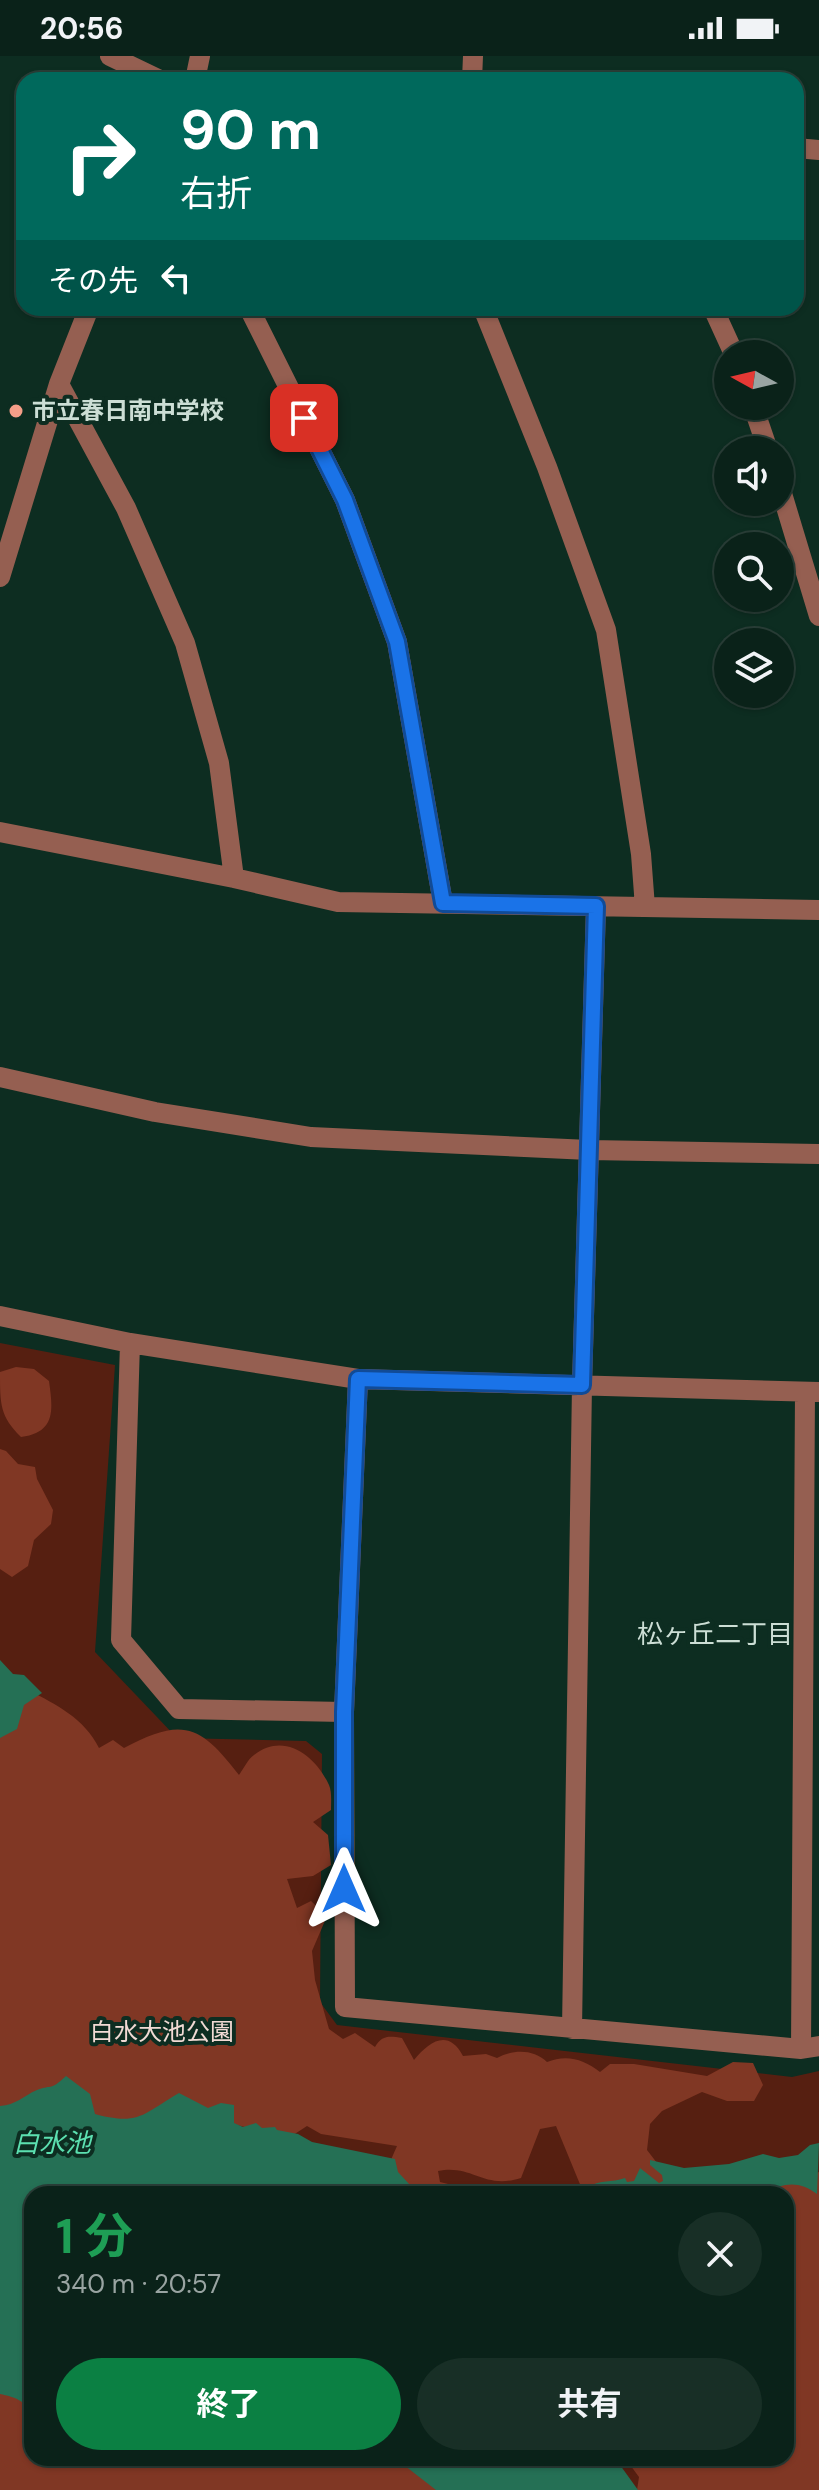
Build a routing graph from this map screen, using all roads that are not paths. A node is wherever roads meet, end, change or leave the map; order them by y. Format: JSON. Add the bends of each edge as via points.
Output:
{"nodes":[{"id":1,"x":110,"y":56,"type":"edge"},
{"id":2,"x":143,"y":72,"type":"edge"},
{"id":3,"x":86,"y":316,"type":"edge"},
{"id":4,"x":253,"y":316,"type":"edge"},
{"id":5,"x":486,"y":316,"type":"edge"},
{"id":6,"x":717,"y":316,"type":"edge"},
{"id":7,"x":728,"y":340,"type":"edge"},
{"id":8,"x":59,"y":384,"type":"junction"},
{"id":9,"x":789,"y":516,"type":"edge"},
{"id":10,"x":0,"y":577,"type":"edge"},
{"id":11,"x":819,"y":616,"type":"edge"},
{"id":12,"x":0,"y":832,"type":"edge"},
{"id":13,"x":234,"y":878,"type":"junction"},
{"id":14,"x":443,"y":903,"type":"junction"},
{"id":15,"x":596,"y":906,"type":"junction"},
{"id":16,"x":645,"y":907,"type":"junction"},
{"id":17,"x":819,"y":910,"type":"edge"},
{"id":18,"x":0,"y":1077,"type":"edge"},
{"id":19,"x":589,"y":1150,"type":"junction"},
{"id":20,"x":819,"y":1154,"type":"edge"},
{"id":21,"x":0,"y":1316,"type":"edge"},
{"id":22,"x":130,"y":1343,"type":"junction"},
{"id":23,"x":358,"y":1379,"type":"junction"},
{"id":24,"x":582,"y":1385,"type":"junction"},
{"id":25,"x":812,"y":1392,"type":"edge"},
{"id":26,"x":344,"y":1712,"type":"junction"},
{"id":27,"x":572,"y":2029,"type":"junction"},
{"id":28,"x":810,"y":2048,"type":"edge"}],
"edges":[{"from":1,"to":2,"type":"street"},
{"from":3,"to":8,"type":"street"},
{"from":4,"to":14,"type":"street","via":[[345,500],[397,642]]},
{"from":5,"to":16,"type":"street","via":[[606,630]]},
{"from":6,"to":7,"type":"street"},
{"from":8,"to":10,"type":"street"},
{"from":8,"to":13,"type":"street","via":[[126,508],[185,643],[219,763]]},
{"from":9,"to":11,"type":"street"},
{"from":12,"to":13,"type":"street"},
{"from":13,"to":14,"type":"street","via":[[338,902]]},
{"from":14,"to":15,"type":"street"},
{"from":15,"to":16,"type":"street"},
{"from":15,"to":19,"type":"street"},
{"from":16,"to":17,"type":"street"},
{"from":18,"to":19,"type":"street","via":[[155,1112],[311,1137]]},
{"from":19,"to":20,"type":"street"},
{"from":19,"to":24,"type":"street"},
{"from":21,"to":22,"type":"street"},
{"from":22,"to":23,"type":"street"},
{"from":22,"to":26,"type":"street","via":[[121,1640],[179,1709]]},
{"from":23,"to":24,"type":"street"},
{"from":23,"to":26,"type":"street"},
{"from":24,"to":25,"type":"street"},
{"from":24,"to":27,"type":"street"},
{"from":25,"to":28,"type":"street"},
{"from":26,"to":27,"type":"street","via":[[345,2007]]},
{"from":27,"to":28,"type":"street"}]}
